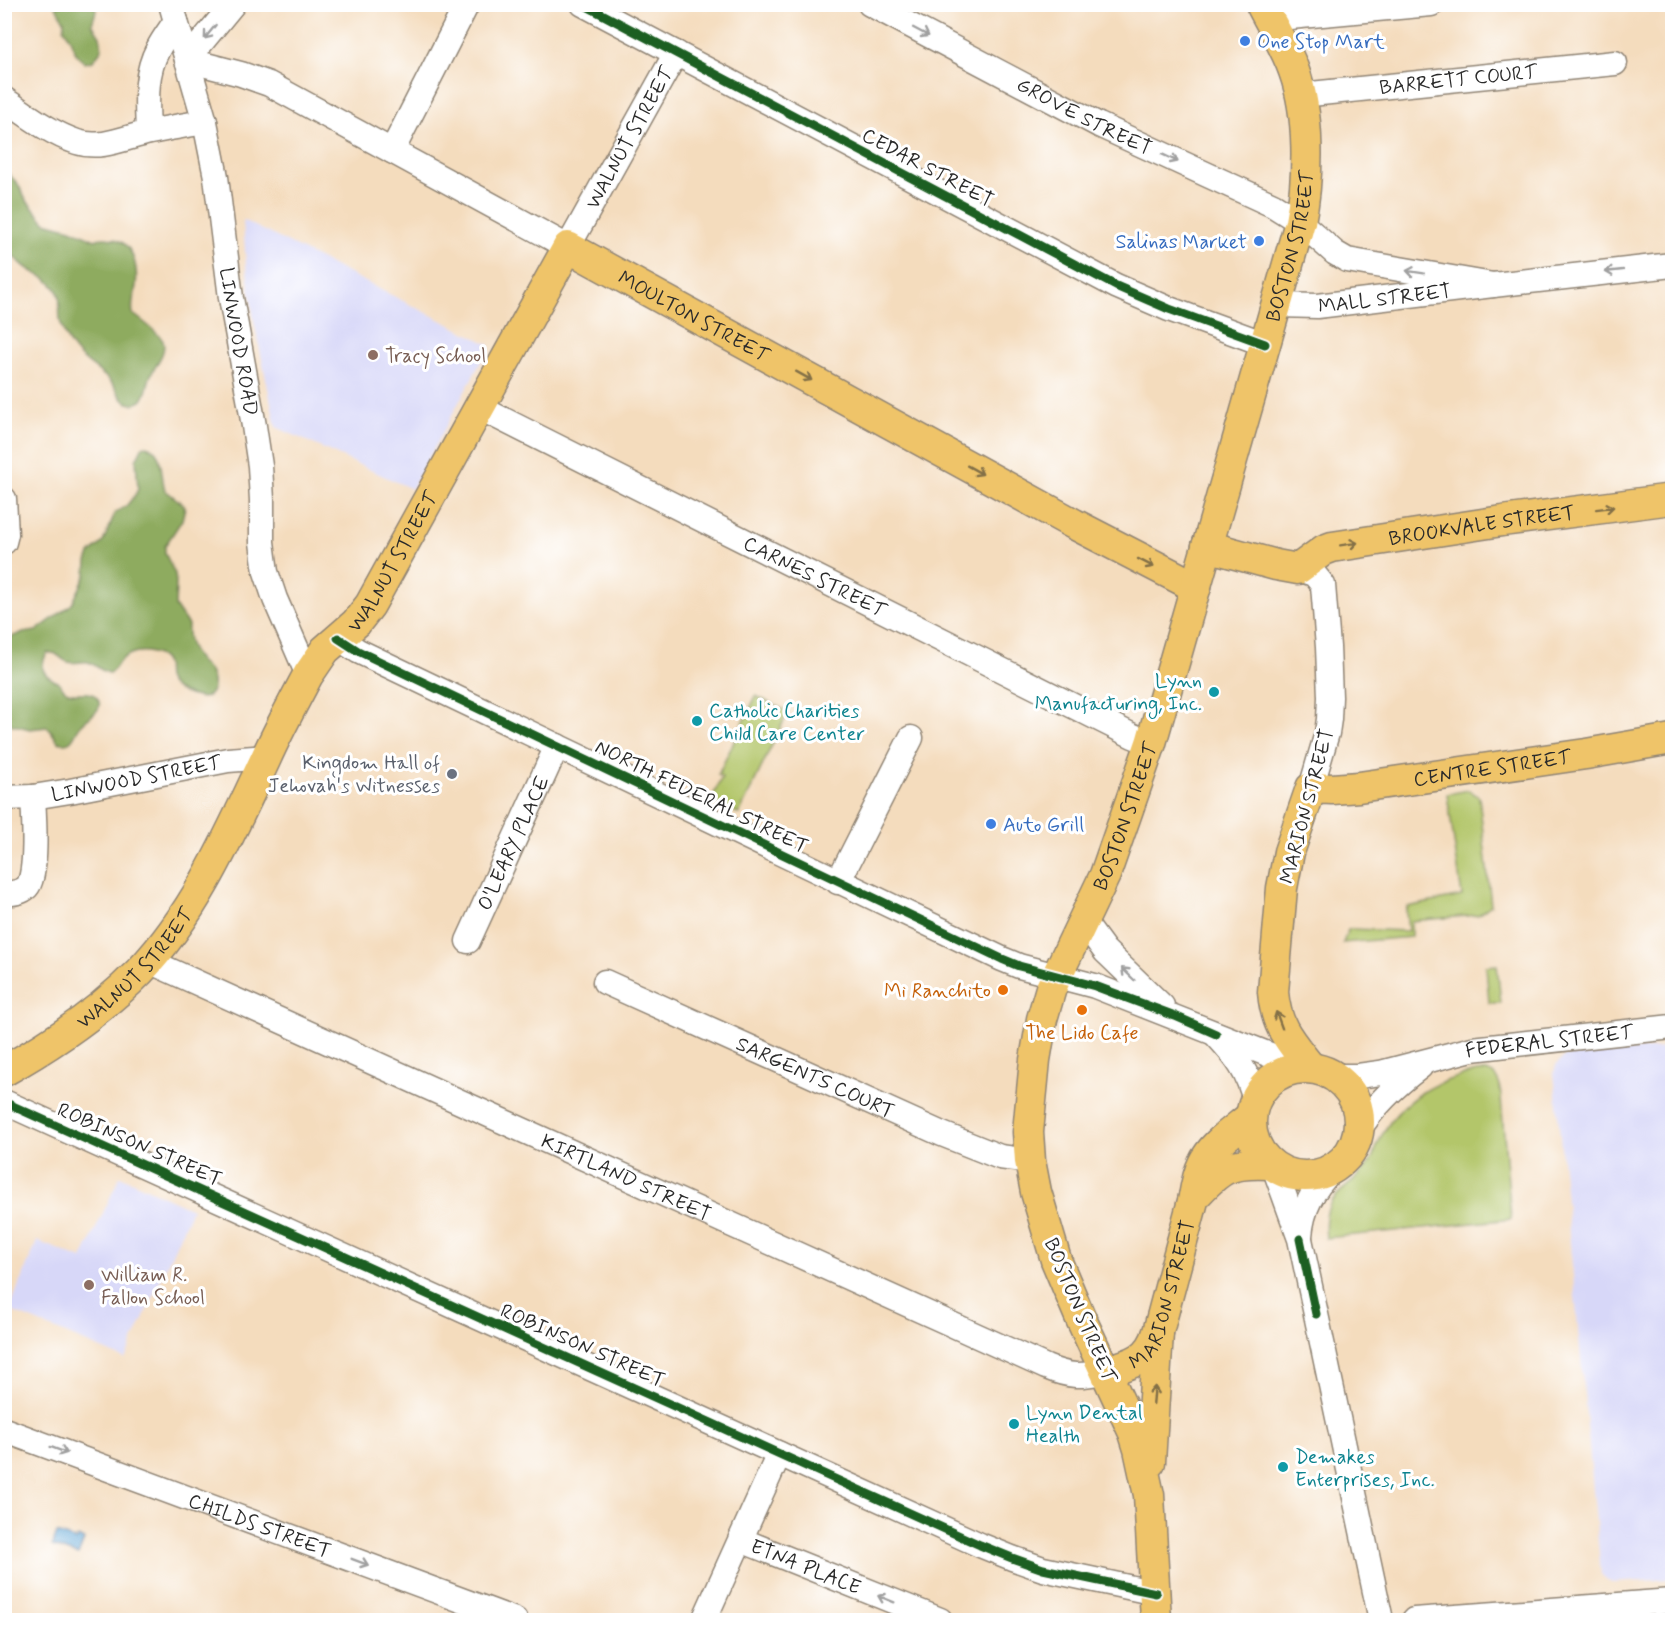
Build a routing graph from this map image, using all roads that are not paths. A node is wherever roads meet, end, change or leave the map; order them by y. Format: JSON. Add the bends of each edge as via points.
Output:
{"nodes":[{"id":1,"x":233,"y":4,"type":"edge"},
{"id":2,"x":467,"y":4,"type":"edge"},
{"id":3,"x":583,"y":4,"type":"edge"},
{"id":4,"x":870,"y":4,"type":"edge"},
{"id":5,"x":1431,"y":4,"type":"edge"},
{"id":6,"x":1264,"y":11,"type":"edge"},
{"id":7,"x":173,"y":13,"type":"edge"},
{"id":8,"x":676,"y":53,"type":"junction"},
{"id":9,"x":187,"y":60,"type":"junction"},
{"id":10,"x":1615,"y":63,"type":"dead end"},
{"id":11,"x":1301,"y":95,"type":"junction"},
{"id":12,"x":4,"y":99,"type":"edge"},
{"id":13,"x":205,"y":122,"type":"junction"},
{"id":14,"x":148,"y":132,"type":"junction"},
{"id":15,"x":392,"y":151,"type":"junction"},
{"id":16,"x":1300,"y":222,"type":"junction"},
{"id":17,"x":568,"y":247,"type":"junction"},
{"id":18,"x":1672,"y":265,"type":"edge"},
{"id":19,"x":1493,"y":285,"type":"junction"},
{"id":20,"x":1277,"y":305,"type":"junction"},
{"id":21,"x":1264,"y":344,"type":"junction"},
{"id":22,"x":480,"y":408,"type":"junction"},
{"id":23,"x":4,"y":499,"type":"edge"},
{"id":24,"x":1672,"y":499,"type":"edge"},
{"id":25,"x":4,"y":542,"type":"edge"},
{"id":26,"x":1207,"y":546,"type":"junction"},
{"id":27,"x":1298,"y":569,"type":"junction"},
{"id":28,"x":1196,"y":587,"type":"junction"},
{"id":29,"x":338,"y":638,"type":"junction"},
{"id":30,"x":308,"y":675,"type":"junction"},
{"id":31,"x":911,"y":738,"type":"dead end"},
{"id":32,"x":1672,"y":739,"type":"edge"},
{"id":33,"x":1150,"y":743,"type":"junction"},
{"id":34,"x":558,"y":746,"type":"junction"},
{"id":35,"x":266,"y":757,"type":"junction"},
{"id":36,"x":1311,"y":788,"type":"junction"},
{"id":37,"x":33,"y":797,"type":"junction"},
{"id":38,"x":4,"y":798,"type":"edge"},
{"id":39,"x":838,"y":882,"type":"junction"},
{"id":40,"x":4,"y":894,"type":"edge"},
{"id":41,"x":1083,"y":921,"type":"junction"},
{"id":42,"x":468,"y":941,"type":"dead end"},
{"id":43,"x":149,"y":961,"type":"junction"},
{"id":44,"x":1055,"y":976,"type":"junction"},
{"id":45,"x":605,"y":982,"type":"dead end"},
{"id":46,"x":1170,"y":1014,"type":"junction"},
{"id":47,"x":1672,"y":1027,"type":"edge"},
{"id":48,"x":1216,"y":1034,"type":"junction"},
{"id":49,"x":1426,"y":1061,"type":"junction"},
{"id":50,"x":4,"y":1071,"type":"edge"},
{"id":51,"x":1316,"y":1071,"type":"junction"},
{"id":52,"x":4,"y":1102,"type":"edge"},
{"id":53,"x":1253,"y":1109,"type":"junction"},
{"id":54,"x":1359,"y":1130,"type":"junction"},
{"id":55,"x":1030,"y":1161,"type":"junction"},
{"id":56,"x":1272,"y":1166,"type":"junction"},
{"id":57,"x":1332,"y":1170,"type":"junction"},
{"id":58,"x":1194,"y":1197,"type":"junction"},
{"id":59,"x":1300,"y":1239,"type":"junction"},
{"id":60,"x":1158,"y":1332,"type":"junction"},
{"id":61,"x":1106,"y":1371,"type":"junction"},
{"id":62,"x":4,"y":1430,"type":"edge"},
{"id":63,"x":779,"y":1454,"type":"junction"},
{"id":64,"x":1149,"y":1495,"type":"junction"},
{"id":65,"x":741,"y":1540,"type":"junction"},
{"id":66,"x":1672,"y":1601,"type":"edge"},
{"id":67,"x":1156,"y":1607,"type":"edge"},
{"id":68,"x":515,"y":1620,"type":"edge"},
{"id":69,"x":704,"y":1620,"type":"edge"},
{"id":70,"x":940,"y":1620,"type":"edge"},
{"id":71,"x":1381,"y":1620,"type":"edge"},
{"id":72,"x":1414,"y":1620,"type":"edge"}],
"edges":[{"from":1,"to":9,"type":"street","one_way":true},
{"from":2,"to":15,"type":"street"},
{"from":3,"to":8,"type":"street","name":"CEDAR STREET"},
{"from":4,"to":16,"type":"street","name":"GROVE STREET","one_way":true,"via":[[1099,125],[1274,205]]},
{"from":5,"to":6,"type":"street"},
{"from":6,"to":11,"type":"main road","name":"BOSTON STREET","via":[[1290,61]]},
{"from":7,"to":9,"type":"street","name":"LINWOOD ROAD"},
{"from":7,"to":14,"type":"street","via":[[150,68]]},
{"from":8,"to":17,"type":"street","name":"WALNUT STREET"},
{"from":8,"to":21,"type":"street","name":"CEDAR STREET","via":[[1116,286]]},
{"from":9,"to":13,"type":"street","name":"LINWOOD ROAD"},
{"from":9,"to":15,"type":"street","name":"MOULTON STREET","via":[[265,82]]},
{"from":10,"to":11,"type":"street","name":"BARRETT COURT"},
{"from":11,"to":16,"type":"main road","name":"BOSTON STREET","via":[[1305,185]]},
{"from":12,"to":14,"type":"street","via":[[51,130],[83,144],[110,143]]},
{"from":13,"to":14,"type":"street"},
{"from":13,"to":30,"type":"street","name":"LINWOOD ROAD","via":[[259,458],[264,561],[271,590]]},
{"from":15,"to":17,"type":"street","name":"MOULTON STREET"},
{"from":19,"to":16,"type":"street","name":"MALL STREET","one_way":true,"via":[[1351,261],[1335,253]]},
{"from":16,"to":20,"type":"main road","name":"BOSTON STREET"},
{"from":17,"to":22,"type":"main road","name":"WALNUT STREET"},
{"from":17,"to":28,"type":"main road","name":"MOULTON STREET","one_way":true},
{"from":18,"to":19,"type":"street","name":"MALL STREET","one_way":true},
{"from":19,"to":20,"type":"street","name":"MALL STREET","via":[[1317,306]]},
{"from":20,"to":21,"type":"main road","name":"BOSTON STREET"},
{"from":21,"to":26,"type":"main road","name":"BOSTON STREET"},
{"from":22,"to":29,"type":"main road","name":"WALNUT STREET","via":[[370,605]]},
{"from":22,"to":33,"type":"street","name":"CARNES STREET"},
{"from":23,"to":25,"type":"street"},
{"from":27,"to":24,"type":"main road","name":"BROOKVALE STREET","one_way":true,"via":[[1332,547]]},
{"from":26,"to":27,"type":"main road","name":"MARION STREET"},
{"from":26,"to":28,"type":"main road","name":"BOSTON STREET"},
{"from":27,"to":36,"type":"street","name":"MARION STREET","via":[[1314,574],[1323,585],[1329,657],[1329,719]]},
{"from":28,"to":33,"type":"main road","name":"BOSTON STREET"},
{"from":29,"to":30,"type":"main road","name":"WALNUT STREET"},
{"from":29,"to":34,"type":"street","name":"NORTH FEDERAL STREET"},
{"from":30,"to":35,"type":"main road","name":"WALNUT STREET"},
{"from":31,"to":39,"type":"street"},
{"from":32,"to":36,"type":"main road","name":"CENTRE STREET","via":[[1359,787]]},
{"from":33,"to":41,"type":"main road","name":"BOSTON STREET","via":[[1111,860]]},
{"from":34,"to":39,"type":"street","name":"NORTH FEDERAL STREET"},
{"from":34,"to":42,"type":"street","name":"O'LEARY PLACE"},
{"from":35,"to":37,"type":"street","name":"LINWOOD STREET","via":[[228,760]]},
{"from":35,"to":43,"type":"main road","name":"WALNUT STREET","via":[[207,878]]},
{"from":51,"to":36,"type":"main road","name":"MARION STREET","one_way":true,"via":[[1279,1023],[1273,993],[1286,870]]},
{"from":37,"to":38,"type":"street","name":"LINWOOD STREET"},
{"from":37,"to":40,"type":"street","via":[[32,877],[25,889]]},
{"from":39,"to":44,"type":"street","name":"NORTH FEDERAL STREET","via":[[1002,959]]},
{"from":41,"to":44,"type":"main road","name":"BOSTON STREET"},
{"from":46,"to":41,"type":"street","name":"FEDERAL STREET","one_way":true,"via":[[1105,951]]},
{"from":43,"to":50,"type":"main road","name":"WALNUT STREET","via":[[87,1019]]},
{"from":43,"to":61,"type":"street","name":"KIRTLAND STREET","via":[[1046,1367],[1082,1376]]},
{"from":44,"to":46,"type":"street","name":"FEDERAL STREET","via":[[1095,986]]},
{"from":44,"to":55,"type":"main road","name":"BOSTON STREET","via":[[1035,1060],[1028,1132]]},
{"from":45,"to":55,"type":"street","name":"SARGENTS COURT","via":[[942,1134],[1000,1157]]},
{"from":46,"to":48,"type":"street","name":"FEDERAL STREET"},
{"from":47,"to":49,"type":"street","name":"FEDERAL STREET","via":[[1472,1049]]},
{"from":48,"to":51,"type":"street","name":"FEDERAL STREET"},
{"from":48,"to":53,"type":"street","name":"FEDERAL STREET","via":[[1243,1066],[1250,1081]]},
{"from":49,"to":51,"type":"street","name":"FEDERAL STREET","via":[[1369,1075]]},
{"from":49,"to":54,"type":"street","name":"FEDERAL STREET","via":[[1376,1105]]},
{"from":51,"to":53,"type":"main road","via":[[1286,1071],[1270,1080]]},
{"from":51,"to":54,"type":"main road","via":[[1350,1090]]},
{"from":52,"to":63,"type":"street","name":"ROBINSON STREET"},
{"from":53,"to":56,"type":"main road","via":[[1251,1131],[1256,1146]]},
{"from":53,"to":58,"type":"main road","name":"MARION STREET","via":[[1204,1162]]},
{"from":54,"to":57,"type":"main road","via":[[1350,1153]]},
{"from":55,"to":61,"type":"main road","name":"BOSTON STREET","via":[[1056,1260]]},
{"from":56,"to":57,"type":"main road","via":[[1303,1177]]},
{"from":56,"to":58,"type":"main road","name":"MARION STREET","via":[[1242,1164],[1222,1170]]},
{"from":56,"to":59,"type":"street"},
{"from":57,"to":59,"type":"street","via":[[1316,1187],[1305,1208]]},
{"from":58,"to":60,"type":"main road","name":"MARION STREET"},
{"from":59,"to":71,"type":"street"},
{"from":60,"to":61,"type":"main road","name":"MARION STREET","via":[[1145,1356]]},
{"from":64,"to":60,"type":"main road","one_way":true},
{"from":61,"to":64,"type":"main road","name":"BOSTON STREET","via":[[1134,1433]]},
{"from":62,"to":68,"type":"street","name":"CHILDS STREET","one_way":true},
{"from":63,"to":65,"type":"street"},
{"from":63,"to":67,"type":"street","name":"ROBINSON STREET","via":[[1018,1560]]},
{"from":64,"to":67,"type":"main road","name":"BOSTON STREET"},
{"from":65,"to":69,"type":"street"},
{"from":70,"to":65,"type":"street","name":"ETNA PLACE","one_way":true},
{"from":66,"to":72,"type":"street"}]}
